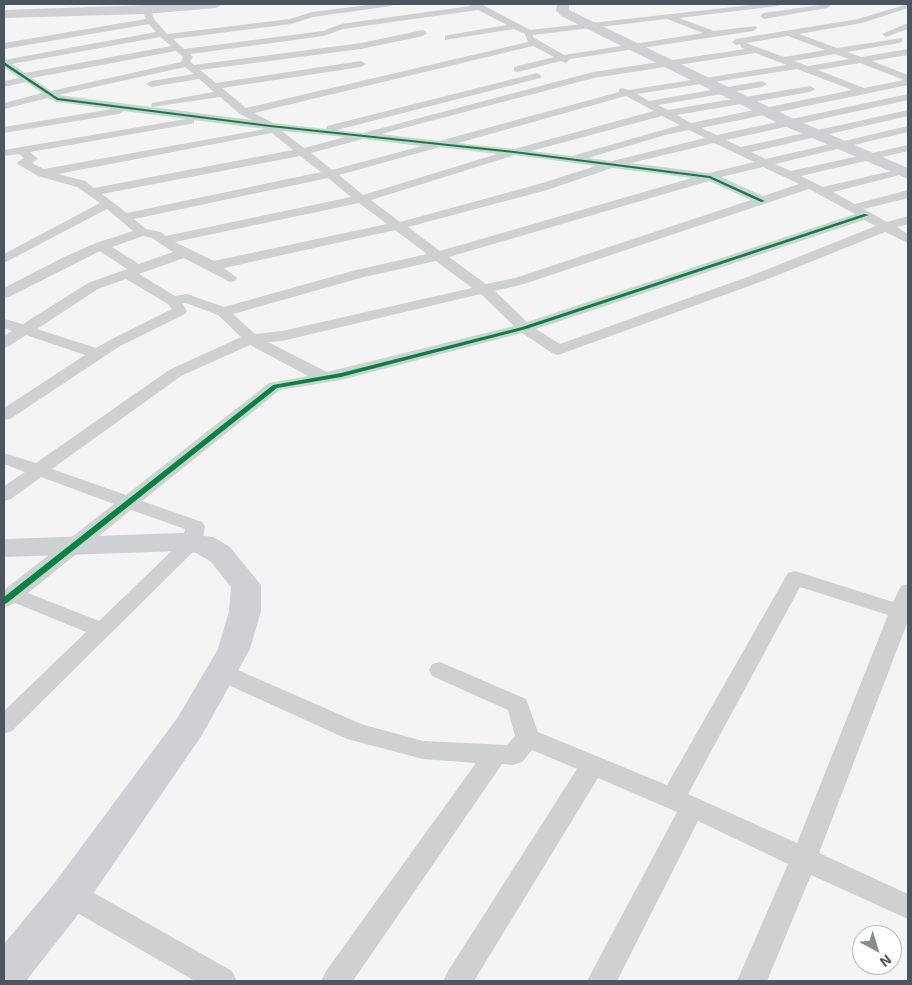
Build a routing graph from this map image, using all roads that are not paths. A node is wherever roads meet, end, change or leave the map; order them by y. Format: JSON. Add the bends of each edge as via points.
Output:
{"nodes":[{"id":1,"x":216,"y":4,"type":"edge"},
{"id":2,"x":391,"y":4,"type":"edge"},
{"id":3,"x":563,"y":4,"type":"edge"},
{"id":4,"x":710,"y":4,"type":"edge"},
{"id":5,"x":778,"y":4,"type":"edge"},
{"id":6,"x":477,"y":5,"type":"edge"},
{"id":7,"x":825,"y":5,"type":"edge"},
{"id":8,"x":908,"y":5,"type":"edge"},
{"id":9,"x":727,"y":10,"type":"junction"},
{"id":10,"x":838,"y":11,"type":"dead end"},
{"id":11,"x":4,"y":14,"type":"edge"},
{"id":12,"x":148,"y":16,"type":"junction"},
{"id":13,"x":408,"y":17,"type":"junction"},
{"id":14,"x":668,"y":17,"type":"junction"},
{"id":15,"x":757,"y":17,"type":"dead end"},
{"id":16,"x":498,"y":18,"type":"junction"},
{"id":17,"x":480,"y":21,"type":"dead end"},
{"id":18,"x":859,"y":21,"type":"junction"},
{"id":19,"x":682,"y":22,"type":"junction"},
{"id":20,"x":516,"y":26,"type":"junction"},
{"id":21,"x":764,"y":26,"type":"junction"},
{"id":22,"x":908,"y":26,"type":"edge"},
{"id":23,"x":697,"y":28,"type":"junction"},
{"id":24,"x":712,"y":29,"type":"junction"},
{"id":25,"x":366,"y":30,"type":"dead end"},
{"id":26,"x":590,"y":31,"type":"junction"},
{"id":27,"x":423,"y":32,"type":"dead end"},
{"id":28,"x":789,"y":33,"type":"junction"},
{"id":29,"x":886,"y":34,"type":"junction"},
{"id":30,"x":164,"y":36,"type":"junction"},
{"id":31,"x":448,"y":38,"type":"dead end"},
{"id":32,"x":830,"y":38,"type":"dead end"},
{"id":33,"x":533,"y":40,"type":"junction"},
{"id":34,"x":811,"y":42,"type":"junction"},
{"id":35,"x":248,"y":43,"type":"junction"},
{"id":36,"x":730,"y":43,"type":"junction"},
{"id":37,"x":906,"y":44,"type":"edge"},
{"id":38,"x":623,"y":45,"type":"junction"},
{"id":39,"x":794,"y":45,"type":"dead end"},
{"id":40,"x":4,"y":46,"type":"edge"},
{"id":41,"x":551,"y":47,"type":"junction"},
{"id":42,"x":179,"y":50,"type":"junction"},
{"id":43,"x":836,"y":51,"type":"junction"},
{"id":44,"x":757,"y":54,"type":"junction"},
{"id":45,"x":779,"y":55,"type":"junction"},
{"id":46,"x":265,"y":58,"type":"junction"},
{"id":47,"x":562,"y":58,"type":"junction"},
{"id":48,"x":861,"y":60,"type":"junction"},
{"id":49,"x":4,"y":64,"type":"edge"},
{"id":50,"x":361,"y":64,"type":"dead end"},
{"id":51,"x":668,"y":64,"type":"junction"},
{"id":52,"x":190,"y":66,"type":"junction"},
{"id":53,"x":581,"y":66,"type":"junction"},
{"id":54,"x":908,"y":66,"type":"edge"},
{"id":55,"x":803,"y":68,"type":"junction"},
{"id":56,"x":887,"y":70,"type":"junction"},
{"id":57,"x":507,"y":72,"type":"dead end"},
{"id":58,"x":869,"y":73,"type":"dead end"},
{"id":59,"x":819,"y":74,"type":"junction"},
{"id":60,"x":593,"y":75,"type":"junction"},
{"id":61,"x":703,"y":75,"type":"junction"},
{"id":62,"x":202,"y":76,"type":"junction"},
{"id":63,"x":284,"y":76,"type":"junction"},
{"id":64,"x":800,"y":77,"type":"dead end"},
{"id":65,"x":26,"y":78,"type":"junction"},
{"id":66,"x":908,"y":78,"type":"edge"},
{"id":67,"x":842,"y":79,"type":"junction"},
{"id":68,"x":771,"y":82,"type":"dead end"},
{"id":69,"x":908,"y":82,"type":"edge"},
{"id":70,"x":4,"y":84,"type":"edge"},
{"id":71,"x":137,"y":87,"type":"dead end"},
{"id":72,"x":628,"y":87,"type":"junction"},
{"id":73,"x":219,"y":90,"type":"junction"},
{"id":74,"x":109,"y":91,"type":"dead end"},
{"id":75,"x":723,"y":91,"type":"junction"},
{"id":76,"x":862,"y":91,"type":"junction"},
{"id":77,"x":50,"y":94,"type":"junction"},
{"id":78,"x":908,"y":97,"type":"edge"},
{"id":79,"x":62,"y":99,"type":"junction"},
{"id":80,"x":744,"y":101,"type":"junction"},
{"id":81,"x":891,"y":101,"type":"junction"},
{"id":82,"x":647,"y":104,"type":"junction"},
{"id":83,"x":4,"y":106,"type":"edge"},
{"id":84,"x":908,"y":107,"type":"edge"},
{"id":85,"x":138,"y":108,"type":"junction"},
{"id":86,"x":764,"y":111,"type":"junction"},
{"id":87,"x":244,"y":112,"type":"junction"},
{"id":88,"x":665,"y":113,"type":"junction"},
{"id":89,"x":908,"y":113,"type":"edge"},
{"id":90,"x":208,"y":118,"type":"junction"},
{"id":91,"x":788,"y":122,"type":"junction"},
{"id":92,"x":316,"y":126,"type":"junction"},
{"id":93,"x":691,"y":127,"type":"junction"},
{"id":94,"x":278,"y":128,"type":"junction"},
{"id":95,"x":4,"y":130,"type":"edge"},
{"id":96,"x":908,"y":130,"type":"edge"},
{"id":97,"x":813,"y":133,"type":"junction"},
{"id":98,"x":360,"y":136,"type":"junction"},
{"id":99,"x":715,"y":139,"type":"junction"},
{"id":100,"x":435,"y":144,"type":"junction"},
{"id":101,"x":842,"y":146,"type":"junction"},
{"id":102,"x":908,"y":148,"type":"edge"},
{"id":103,"x":740,"y":151,"type":"junction"},
{"id":104,"x":302,"y":152,"type":"junction"},
{"id":105,"x":514,"y":152,"type":"junction"},
{"id":106,"x":22,"y":157,"type":"junction"},
{"id":107,"x":869,"y":157,"type":"junction"},
{"id":108,"x":568,"y":160,"type":"junction"},
{"id":109,"x":4,"y":161,"type":"edge"},
{"id":110,"x":762,"y":162,"type":"junction"},
{"id":111,"x":610,"y":165,"type":"junction"},
{"id":112,"x":906,"y":172,"type":"edge"},
{"id":113,"x":42,"y":173,"type":"junction"},
{"id":114,"x":330,"y":174,"type":"junction"},
{"id":115,"x":789,"y":175,"type":"junction"},
{"id":116,"x":710,"y":177,"type":"junction"},
{"id":117,"x":809,"y":185,"type":"junction"},
{"id":118,"x":822,"y":191,"type":"junction"},
{"id":119,"x":92,"y":192,"type":"junction"},
{"id":120,"x":908,"y":194,"type":"edge"},
{"id":121,"x":361,"y":199,"type":"junction"},
{"id":122,"x":763,"y":201,"type":"junction"},
{"id":123,"x":108,"y":204,"type":"junction"},
{"id":124,"x":860,"y":211,"type":"junction"},
{"id":125,"x":124,"y":218,"type":"junction"},
{"id":126,"x":908,"y":220,"type":"edge"},
{"id":127,"x":398,"y":226,"type":"junction"},
{"id":128,"x":888,"y":226,"type":"junction"},
{"id":129,"x":142,"y":232,"type":"junction"},
{"id":130,"x":908,"y":239,"type":"edge"},
{"id":131,"x":164,"y":240,"type":"junction"},
{"id":132,"x":101,"y":246,"type":"junction"},
{"id":133,"x":184,"y":253,"type":"junction"},
{"id":134,"x":439,"y":256,"type":"junction"},
{"id":135,"x":4,"y":259,"type":"edge"},
{"id":136,"x":212,"y":266,"type":"junction"},
{"id":137,"x":132,"y":271,"type":"junction"},
{"id":138,"x":230,"y":278,"type":"dead end"},
{"id":139,"x":482,"y":288,"type":"junction"},
{"id":140,"x":4,"y":294,"type":"edge"},
{"id":141,"x":174,"y":301,"type":"junction"},
{"id":142,"x":223,"y":312,"type":"junction"},
{"id":143,"x":4,"y":323,"type":"edge"},
{"id":144,"x":524,"y":328,"type":"junction"},
{"id":145,"x":26,"y":330,"type":"junction"},
{"id":146,"x":252,"y":339,"type":"junction"},
{"id":147,"x":4,"y":342,"type":"edge"},
{"id":148,"x":97,"y":354,"type":"junction"},
{"id":149,"x":325,"y":378,"type":"junction"},
{"id":150,"x":4,"y":415,"type":"edge"},
{"id":151,"x":4,"y":458,"type":"edge"},
{"id":152,"x":38,"y":470,"type":"junction"},
{"id":153,"x":4,"y":494,"type":"edge"},
{"id":154,"x":127,"y":501,"type":"junction"},
{"id":155,"x":192,"y":543,"type":"junction"},
{"id":156,"x":69,"y":547,"type":"junction"},
{"id":157,"x":4,"y":548,"type":"edge"},
{"id":158,"x":8,"y":597,"type":"edge"},
{"id":159,"x":905,"y":605,"type":"edge"},
{"id":160,"x":101,"y":630,"type":"junction"},
{"id":161,"x":440,"y":670,"type":"dead end"},
{"id":162,"x":221,"y":672,"type":"junction"},
{"id":163,"x":4,"y":725,"type":"edge"},
{"id":164,"x":528,"y":738,"type":"junction"},
{"id":165,"x":496,"y":754,"type":"junction"},
{"id":166,"x":592,"y":767,"type":"junction"},
{"id":167,"x":682,"y":803,"type":"junction"},
{"id":168,"x":804,"y":859,"type":"junction"},
{"id":169,"x":70,"y":894,"type":"junction"},
{"id":170,"x":908,"y":907,"type":"edge"},
{"id":171,"x":15,"y":944,"type":"edge"},
{"id":172,"x":4,"y":976,"type":"edge"},
{"id":173,"x":222,"y":981,"type":"edge"},
{"id":174,"x":336,"y":981,"type":"edge"},
{"id":175,"x":458,"y":981,"type":"edge"},
{"id":176,"x":602,"y":981,"type":"edge"},
{"id":177,"x":752,"y":981,"type":"edge"}],
"edges":[{"from":1,"to":12,"type":"street"},
{"from":2,"to":30,"type":"street","via":[[291,21]]},
{"from":3,"to":26,"type":"street","via":[[562,10]]},
{"from":4,"to":9,"type":"street"},
{"from":5,"to":9,"type":"street"},
{"from":6,"to":13,"type":"street"},
{"from":6,"to":16,"type":"street"},
{"from":7,"to":10,"type":"street"},
{"from":7,"to":15,"type":"street"},
{"from":8,"to":18,"type":"street"},
{"from":9,"to":14,"type":"street"},
{"from":9,"to":21,"type":"street"},
{"from":11,"to":12,"type":"street"},
{"from":12,"to":30,"type":"street"},
{"from":12,"to":40,"type":"street"},
{"from":13,"to":25,"type":"street","via":[[419,22]]},
{"from":13,"to":35,"type":"street"},
{"from":14,"to":19,"type":"street"},
{"from":14,"to":26,"type":"street"},
{"from":16,"to":17,"type":"street"},
{"from":16,"to":20,"type":"street"},
{"from":18,"to":21,"type":"street","via":[[843,13]]},
{"from":18,"to":28,"type":"street"},
{"from":18,"to":29,"type":"street"},
{"from":19,"to":23,"type":"street"},
{"from":19,"to":38,"type":"street"},
{"from":20,"to":31,"type":"street"},
{"from":20,"to":33,"type":"street"},
{"from":21,"to":24,"type":"street"},
{"from":21,"to":28,"type":"street"},
{"from":22,"to":29,"type":"street"},
{"from":23,"to":24,"type":"street"},
{"from":23,"to":38,"type":"street"},
{"from":24,"to":36,"type":"street"},
{"from":24,"to":38,"type":"street"},
{"from":26,"to":33,"type":"street"},
{"from":26,"to":38,"type":"street"},
{"from":27,"to":46,"type":"street","via":[[361,46]]},
{"from":28,"to":34,"type":"street"},
{"from":28,"to":36,"type":"street"},
{"from":29,"to":37,"type":"street"},
{"from":30,"to":42,"type":"street"},
{"from":30,"to":49,"type":"street"},
{"from":32,"to":34,"type":"street"},
{"from":33,"to":41,"type":"street"},
{"from":33,"to":87,"type":"street"},
{"from":34,"to":39,"type":"street"},
{"from":34,"to":43,"type":"street"},
{"from":35,"to":42,"type":"street"},
{"from":35,"to":46,"type":"street"},
{"from":36,"to":44,"type":"street"},
{"from":37,"to":43,"type":"street"},
{"from":37,"to":48,"type":"street"},
{"from":38,"to":41,"type":"street"},
{"from":38,"to":47,"type":"street"},
{"from":38,"to":51,"type":"street"},
{"from":41,"to":47,"type":"street"},
{"from":42,"to":52,"type":"street","via":[[188,57],[185,61]]},
{"from":42,"to":65,"type":"street"},
{"from":43,"to":45,"type":"street"},
{"from":43,"to":48,"type":"street"},
{"from":44,"to":45,"type":"street"},
{"from":44,"to":51,"type":"street"},
{"from":45,"to":55,"type":"street"},
{"from":46,"to":52,"type":"street"},
{"from":46,"to":63,"type":"street"},
{"from":47,"to":53,"type":"street"},
{"from":47,"to":57,"type":"street"},
{"from":48,"to":55,"type":"street"},
{"from":48,"to":56,"type":"street"},
{"from":49,"to":65,"type":"street"},
{"from":50,"to":63,"type":"street"},
{"from":51,"to":60,"type":"street"},
{"from":51,"to":61,"type":"street","via":[[685,72]]},
{"from":52,"to":62,"type":"street"},
{"from":52,"to":77,"type":"street"},
{"from":53,"to":60,"type":"street"},
{"from":53,"to":92,"type":"street"},
{"from":54,"to":56,"type":"street"},
{"from":55,"to":59,"type":"street"},
{"from":55,"to":61,"type":"street"},
{"from":56,"to":58,"type":"street"},
{"from":56,"to":66,"type":"street"},
{"from":59,"to":64,"type":"street"},
{"from":59,"to":67,"type":"street"},
{"from":60,"to":72,"type":"street","via":[[611,84]]},
{"from":60,"to":98,"type":"street"},
{"from":61,"to":72,"type":"street"},
{"from":61,"to":75,"type":"street"},
{"from":62,"to":71,"type":"street"},
{"from":62,"to":73,"type":"street"},
{"from":63,"to":73,"type":"street"},
{"from":65,"to":70,"type":"street"},
{"from":65,"to":77,"type":"street"},
{"from":67,"to":76,"type":"street"},
{"from":67,"to":80,"type":"street"},
{"from":68,"to":75,"type":"street"},
{"from":69,"to":76,"type":"street"},
{"from":72,"to":82,"type":"street"},
{"from":72,"to":100,"type":"street"},
{"from":73,"to":85,"type":"street"},
{"from":73,"to":87,"type":"street"},
{"from":74,"to":79,"type":"street"},
{"from":75,"to":80,"type":"street"},
{"from":75,"to":82,"type":"street"},
{"from":76,"to":81,"type":"street"},
{"from":76,"to":86,"type":"street"},
{"from":77,"to":79,"type":"street"},
{"from":77,"to":83,"type":"street"},
{"from":78,"to":81,"type":"street"},
{"from":79,"to":85,"type":"street"},
{"from":80,"to":86,"type":"street"},
{"from":80,"to":88,"type":"street"},
{"from":81,"to":84,"type":"street"},
{"from":81,"to":91,"type":"street"},
{"from":82,"to":88,"type":"street"},
{"from":85,"to":90,"type":"street"},
{"from":85,"to":95,"type":"street"},
{"from":86,"to":91,"type":"street"},
{"from":86,"to":93,"type":"street"},
{"from":87,"to":94,"type":"street"},
{"from":88,"to":93,"type":"street"},
{"from":88,"to":105,"type":"street"},
{"from":89,"to":97,"type":"street"},
{"from":90,"to":94,"type":"street"},
{"from":90,"to":106,"type":"street"},
{"from":91,"to":97,"type":"street"},
{"from":91,"to":99,"type":"street"},
{"from":92,"to":94,"type":"street"},
{"from":92,"to":98,"type":"street"},
{"from":93,"to":99,"type":"street"},
{"from":93,"to":108,"type":"street"},
{"from":94,"to":104,"type":"street"},
{"from":94,"to":113,"type":"street"},
{"from":96,"to":101,"type":"street"},
{"from":97,"to":101,"type":"street"},
{"from":97,"to":103,"type":"street"},
{"from":98,"to":100,"type":"street"},
{"from":98,"to":104,"type":"street"},
{"from":99,"to":103,"type":"street"},
{"from":99,"to":111,"type":"street"},
{"from":100,"to":105,"type":"street"},
{"from":100,"to":114,"type":"street"},
{"from":101,"to":107,"type":"street"},
{"from":101,"to":110,"type":"street"},
{"from":102,"to":107,"type":"street"},
{"from":103,"to":110,"type":"street"},
{"from":104,"to":114,"type":"street"},
{"from":104,"to":119,"type":"street"},
{"from":105,"to":108,"type":"street"},
{"from":105,"to":121,"type":"street"},
{"from":106,"to":109,"type":"street"},
{"from":106,"to":113,"type":"street"},
{"from":107,"to":112,"type":"street"},
{"from":107,"to":115,"type":"street"},
{"from":108,"to":111,"type":"street"},
{"from":110,"to":115,"type":"street"},
{"from":110,"to":116,"type":"street"},
{"from":111,"to":116,"type":"street"},
{"from":111,"to":127,"type":"street","via":[[543,187]]},
{"from":112,"to":118,"type":"street"},
{"from":113,"to":119,"type":"street","via":[[81,184]]},
{"from":114,"to":121,"type":"street"},
{"from":114,"to":125,"type":"street"},
{"from":115,"to":117,"type":"street"},
{"from":116,"to":122,"type":"street"},
{"from":116,"to":134,"type":"street"},
{"from":117,"to":118,"type":"street"},
{"from":117,"to":122,"type":"street"},
{"from":118,"to":124,"type":"street"},
{"from":119,"to":123,"type":"street"},
{"from":120,"to":124,"type":"street"},
{"from":121,"to":127,"type":"street"},
{"from":121,"to":131,"type":"street"},
{"from":122,"to":139,"type":"street","via":[[519,282]]},
{"from":123,"to":125,"type":"street"},
{"from":123,"to":135,"type":"street"},
{"from":124,"to":128,"type":"street"},
{"from":124,"to":144,"type":"street"},
{"from":125,"to":129,"type":"street"},
{"from":126,"to":128,"type":"street"},
{"from":127,"to":134,"type":"street"},
{"from":127,"to":136,"type":"street"},
{"from":128,"to":130,"type":"street"},
{"from":128,"to":144,"type":"street","via":[[758,278],[558,350]]},
{"from":129,"to":131,"type":"street"},
{"from":129,"to":132,"type":"street"},
{"from":131,"to":133,"type":"street"},
{"from":132,"to":137,"type":"street"},
{"from":132,"to":140,"type":"street"},
{"from":133,"to":136,"type":"street"},
{"from":133,"to":137,"type":"street"},
{"from":134,"to":139,"type":"street"},
{"from":134,"to":142,"type":"street","via":[[361,273]]},
{"from":136,"to":138,"type":"street"},
{"from":137,"to":141,"type":"street"},
{"from":137,"to":145,"type":"street","via":[[93,286]]},
{"from":139,"to":144,"type":"street"},
{"from":139,"to":146,"type":"street","via":[[282,336]]},
{"from":141,"to":142,"type":"street","via":[[187,298]]},
{"from":141,"to":148,"type":"street","via":[[180,311]]},
{"from":142,"to":146,"type":"street"},
{"from":143,"to":145,"type":"street"},
{"from":144,"to":149,"type":"street"},
{"from":145,"to":147,"type":"street"},
{"from":145,"to":148,"type":"street"},
{"from":146,"to":149,"type":"street"},
{"from":146,"to":152,"type":"street","via":[[175,373]]},
{"from":148,"to":150,"type":"street"},
{"from":149,"to":154,"type":"street","via":[[274,386]]},
{"from":151,"to":152,"type":"street"},
{"from":152,"to":153,"type":"street"},
{"from":152,"to":154,"type":"street"},
{"from":154,"to":155,"type":"street","via":[[195,526]]},
{"from":154,"to":156,"type":"street"},
{"from":155,"to":156,"type":"street"},
{"from":155,"to":160,"type":"street"},
{"from":155,"to":162,"type":"street","via":[[203,544],[220,554],[246,585],[246,610],[234,649]]},
{"from":156,"to":157,"type":"street"},
{"from":156,"to":158,"type":"street"},
{"from":158,"to":160,"type":"street"},
{"from":159,"to":167,"type":"street","via":[[795,578]]},
{"from":159,"to":168,"type":"street"},
{"from":160,"to":163,"type":"street"},
{"from":161,"to":164,"type":"street","via":[[518,705]]},
{"from":162,"to":165,"type":"street","via":[[355,732],[423,750]]},
{"from":162,"to":169,"type":"street","via":[[190,726]]},
{"from":164,"to":165,"type":"street","via":[[513,755]]},
{"from":164,"to":166,"type":"street"},
{"from":165,"to":174,"type":"street"},
{"from":166,"to":167,"type":"street"},
{"from":166,"to":175,"type":"street"},
{"from":167,"to":168,"type":"street"},
{"from":167,"to":176,"type":"street"},
{"from":168,"to":170,"type":"street"},
{"from":168,"to":177,"type":"street"},
{"from":169,"to":171,"type":"street"},
{"from":169,"to":173,"type":"street"},
{"from":171,"to":172,"type":"street"}]}
